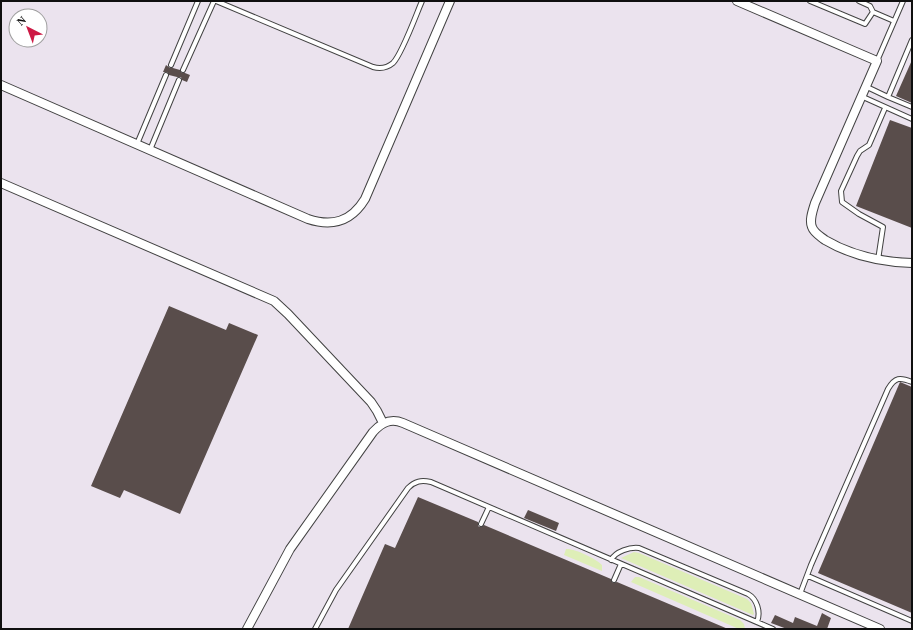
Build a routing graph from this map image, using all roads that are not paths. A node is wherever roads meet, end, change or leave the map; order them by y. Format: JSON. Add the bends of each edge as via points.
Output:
{"nodes":[{"id":1,"x":198,"y":1,"type":"edge"},
{"id":2,"x":215,"y":1,"type":"edge"},
{"id":3,"x":422,"y":1,"type":"edge"},
{"id":4,"x":450,"y":1,"type":"edge"},
{"id":5,"x":737,"y":1,"type":"edge"},
{"id":6,"x":810,"y":1,"type":"edge"},
{"id":7,"x":859,"y":1,"type":"edge"},
{"id":8,"x":901,"y":2,"type":"edge"},
{"id":9,"x":873,"y":12,"type":"junction"},
{"id":10,"x":894,"y":21,"type":"junction"},
{"id":11,"x":912,"y":40,"type":"edge"},
{"id":12,"x":877,"y":61,"type":"junction"},
{"id":13,"x":170,"y":65,"type":"dead end"},
{"id":14,"x":183,"y":70,"type":"dead end"},
{"id":15,"x":166,"y":75,"type":"dead end"},
{"id":16,"x":179,"y":80,"type":"dead end"},
{"id":17,"x":1,"y":85,"type":"edge"},
{"id":18,"x":867,"y":88,"type":"junction"},
{"id":19,"x":863,"y":97,"type":"junction"},
{"id":20,"x":888,"y":97,"type":"junction"},
{"id":21,"x":912,"y":107,"type":"edge"},
{"id":22,"x":885,"y":108,"type":"junction"},
{"id":23,"x":912,"y":119,"type":"edge"},
{"id":24,"x":137,"y":145,"type":"junction"},
{"id":25,"x":150,"y":150,"type":"junction"},
{"id":26,"x":1,"y":183,"type":"edge"},
{"id":27,"x":878,"y":260,"type":"junction"},
{"id":28,"x":912,"y":263,"type":"edge"},
{"id":29,"x":912,"y":382,"type":"edge"},
{"id":30,"x":383,"y":423,"type":"junction"},
{"id":31,"x":489,"y":507,"type":"junction"},
{"id":32,"x":481,"y":524,"type":"dead end"},
{"id":33,"x":612,"y":560,"type":"junction"},
{"id":34,"x":621,"y":564,"type":"junction"},
{"id":35,"x":808,"y":576,"type":"junction"},
{"id":36,"x":614,"y":580,"type":"dead end"},
{"id":37,"x":800,"y":595,"type":"junction"},
{"id":38,"x":912,"y":621,"type":"edge"},
{"id":39,"x":757,"y":622,"type":"junction"},
{"id":40,"x":247,"y":629,"type":"edge"},
{"id":41,"x":315,"y":629,"type":"edge"},
{"id":42,"x":773,"y":629,"type":"edge"},
{"id":43,"x":880,"y":629,"type":"edge"}],
"edges":[{"from":1,"to":13,"type":"lane"},
{"from":2,"to":3,"type":"lane","via":[[373,67],[381,68],[389,66],[399,56]]},
{"from":2,"to":14,"type":"lane"},
{"from":4,"to":25,"type":"street","via":[[365,199],[352,214],[341,221],[328,224],[316,222]]},
{"from":5,"to":12,"type":"street"},
{"from":6,"to":9,"type":"lane","via":[[865,24]]},
{"from":7,"to":9,"type":"lane","via":[[870,6]]},
{"from":8,"to":10,"type":"lane"},
{"from":9,"to":10,"type":"lane"},
{"from":10,"to":12,"type":"lane"},
{"from":11,"to":20,"type":"lane"},
{"from":12,"to":18,"type":"street"},
{"from":15,"to":24,"type":"lane"},
{"from":16,"to":25,"type":"lane"},
{"from":17,"to":24,"type":"street"},
{"from":18,"to":19,"type":"street"},
{"from":18,"to":20,"type":"lane"},
{"from":19,"to":22,"type":"lane"},
{"from":19,"to":27,"type":"street","via":[[815,203],[811,224],[816,233],[835,245]]},
{"from":20,"to":21,"type":"lane"},
{"from":22,"to":23,"type":"lane"},
{"from":22,"to":27,"type":"lane","via":[[869,145],[856,156],[841,191],[842,202],[883,227]]},
{"from":24,"to":25,"type":"street"},
{"from":26,"to":30,"type":"street","via":[[274,301],[371,402]]},
{"from":27,"to":28,"type":"street"},
{"from":29,"to":35,"type":"lane","via":[[899,378],[888,389]]},
{"from":30,"to":37,"type":"street","via":[[392,420],[403,423]]},
{"from":30,"to":40,"type":"street","via":[[372,434],[290,549]]},
{"from":31,"to":32,"type":"lane"},
{"from":31,"to":33,"type":"lane"},
{"from":31,"to":41,"type":"lane","via":[[431,482],[421,480],[413,483],[341,583]]},
{"from":33,"to":34,"type":"lane"},
{"from":33,"to":39,"type":"lane","via":[[614,555],[625,550],[639,548],[750,595],[759,613]]},
{"from":34,"to":36,"type":"lane"},
{"from":34,"to":39,"type":"lane"},
{"from":35,"to":37,"type":"lane"},
{"from":35,"to":38,"type":"lane"},
{"from":37,"to":43,"type":"street"},
{"from":39,"to":42,"type":"lane"}]}
